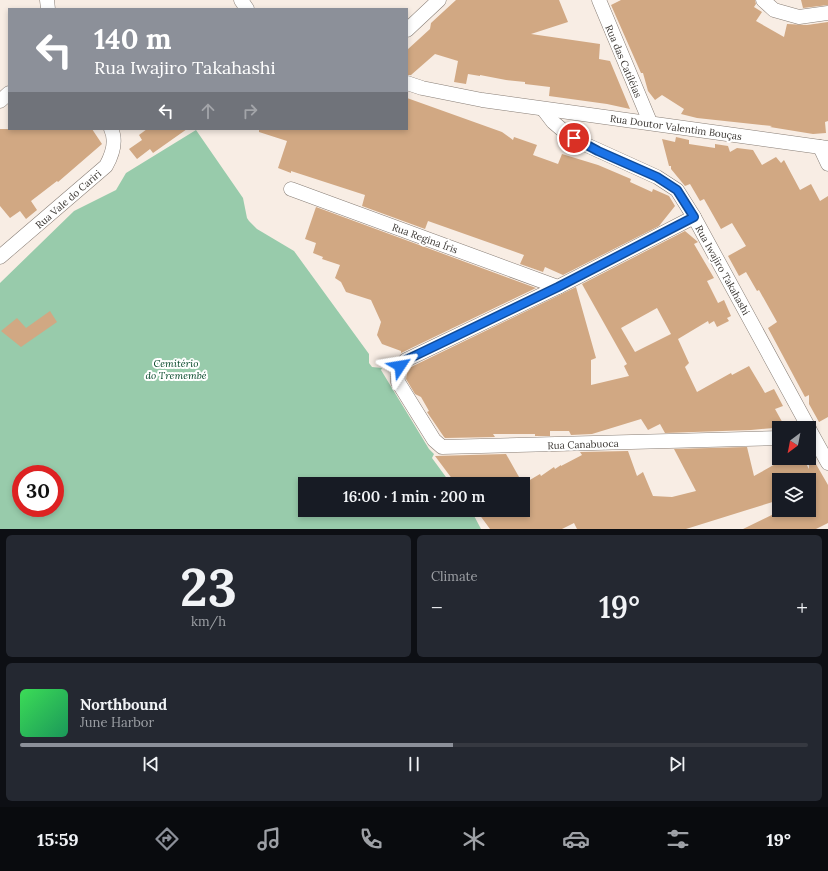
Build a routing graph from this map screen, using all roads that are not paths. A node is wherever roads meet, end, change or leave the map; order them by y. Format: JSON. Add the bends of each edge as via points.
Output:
{"nodes":[{"id":1,"x":440,"y":0,"type":"edge"},
{"id":2,"x":599,"y":0,"type":"edge"},
{"id":3,"x":763,"y":0,"type":"edge"},
{"id":4,"x":828,"y":12,"type":"edge"},
{"id":5,"x":408,"y":29,"type":"edge"},
{"id":6,"x":408,"y":83,"type":"edge"},
{"id":7,"x":8,"y":94,"type":"edge"},
{"id":8,"x":0,"y":101,"type":"edge"},
{"id":9,"x":542,"y":109,"type":"junction"},
{"id":10,"x":650,"y":122,"type":"junction"},
{"id":11,"x":112,"y":130,"type":"edge"},
{"id":12,"x":824,"y":148,"type":"edge"},
{"id":13,"x":828,"y":164,"type":"edge"},
{"id":14,"x":291,"y":189,"type":"dead end"},
{"id":15,"x":694,"y":217,"type":"junction"},
{"id":16,"x":0,"y":257,"type":"edge"},
{"id":17,"x":558,"y":287,"type":"junction"},
{"id":18,"x":804,"y":421,"type":"edge"},
{"id":19,"x":772,"y":438,"type":"edge"},
{"id":20,"x":816,"y":443,"type":"edge"},
{"id":21,"x":828,"y":463,"type":"edge"}],
"edges":[{"from":1,"to":5,"type":"street"},
{"from":2,"to":10,"type":"street","name":"Rua das Catiléias"},
{"from":3,"to":4,"type":"street","via":[[774,10],[799,17]]},
{"from":6,"to":9,"type":"street","name":"Rua Doutor Valentim Bouças","via":[[482,100]]},
{"from":7,"to":8,"type":"street"},
{"from":9,"to":10,"type":"street","name":"Rua Doutor Valentim Bouças"},
{"from":9,"to":15,"type":"street","name":"Rua Iwajiro Takahashi","via":[[566,134],[657,177],[677,190]]},
{"from":10,"to":12,"type":"street","name":"Rua Doutor Valentim Bouças"},
{"from":11,"to":16,"type":"street","name":"Rua Vale do Cariri","via":[[114,144],[106,166]]},
{"from":12,"to":13,"type":"street"},
{"from":14,"to":17,"type":"street","name":"Rua Regina Íris"},
{"from":15,"to":17,"type":"street"},
{"from":15,"to":18,"type":"street","name":"Rua Iwajiro Takahashi"},
{"from":17,"to":19,"type":"street","name":"Rua Canabuoca","via":[[406,360],[400,366],[397,373],[398,382],[434,440],[442,447]]},
{"from":20,"to":21,"type":"street","name":"Rua Iwajiro Takahashi"}]}
